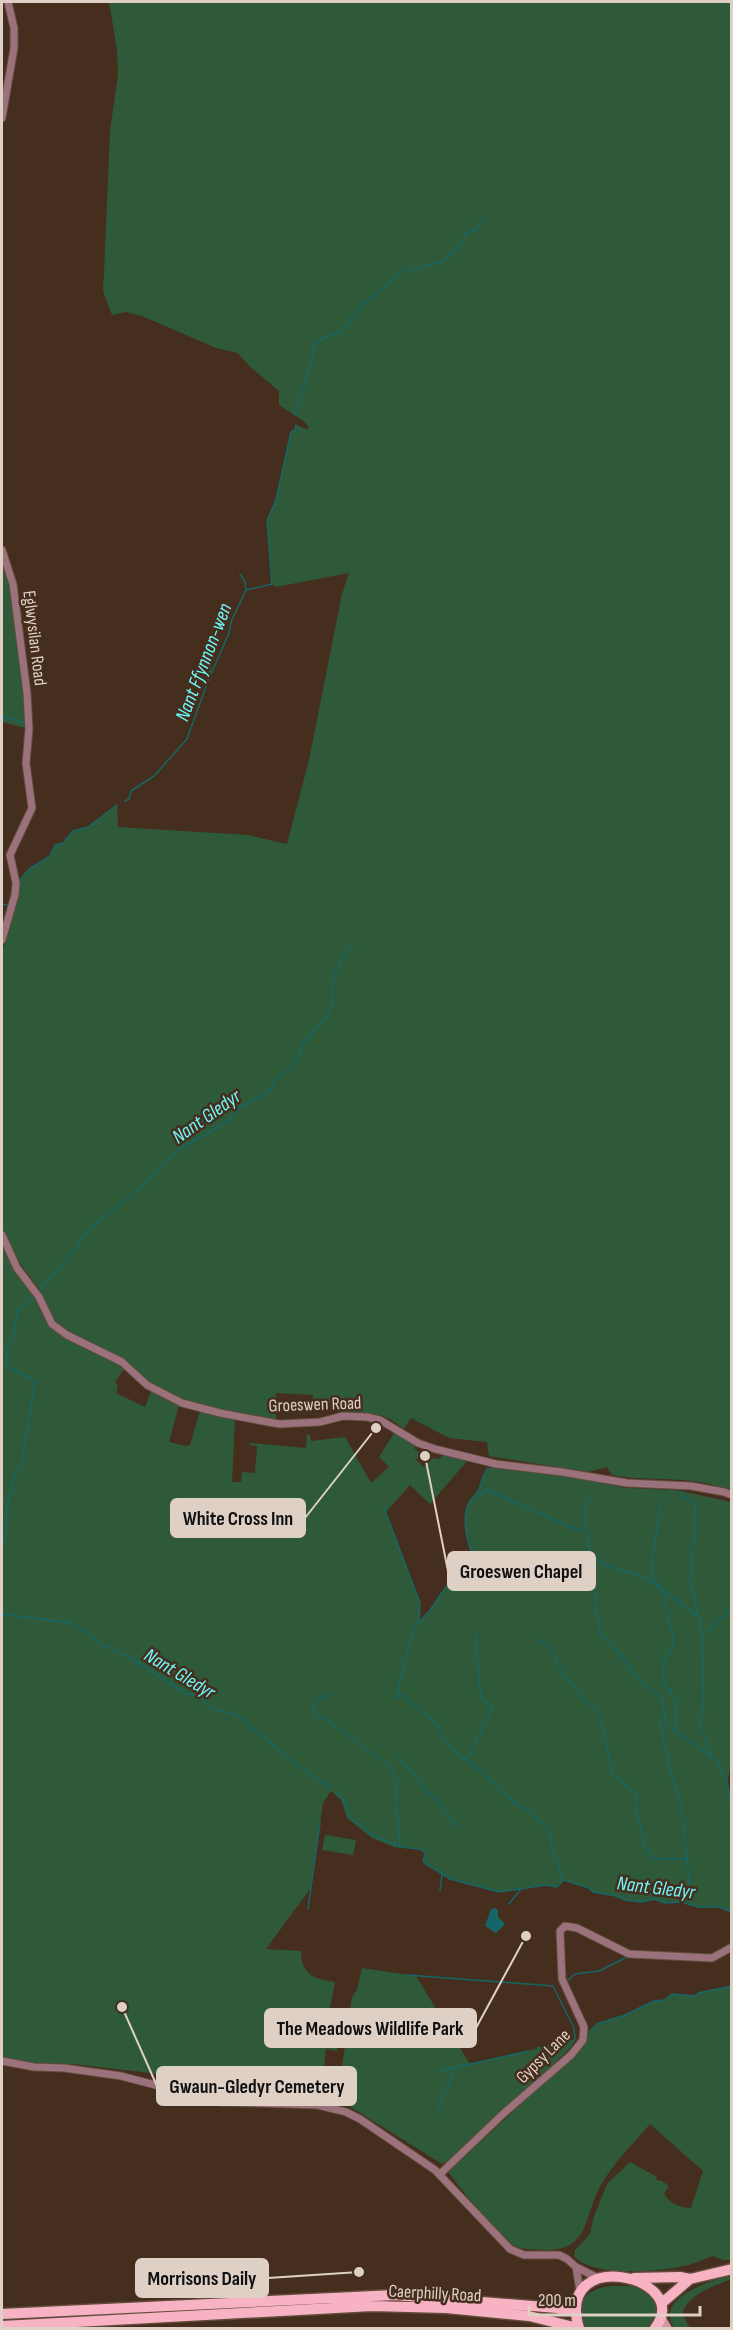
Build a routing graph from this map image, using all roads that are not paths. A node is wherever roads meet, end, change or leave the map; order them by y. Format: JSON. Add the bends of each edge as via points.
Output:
{"nodes":[{"id":1,"x":8,"y":2,"type":"edge"},
{"id":2,"x":2,"y":118,"type":"edge"},
{"id":3,"x":2,"y":550,"type":"edge"},
{"id":4,"x":2,"y":940,"type":"edge"},
{"id":5,"x":2,"y":1235,"type":"edge"},
{"id":6,"x":732,"y":1495,"type":"edge"},
{"id":7,"x":732,"y":1947,"type":"edge"},
{"id":8,"x":2,"y":2061,"type":"edge"},
{"id":9,"x":440,"y":2174,"type":"junction"},
{"id":10,"x":576,"y":2267,"type":"junction"},
{"id":11,"x":732,"y":2269,"type":"edge"},
{"id":12,"x":600,"y":2279,"type":"junction"},
{"id":13,"x":628,"y":2279,"type":"junction"},
{"id":14,"x":690,"y":2279,"type":"junction"},
{"id":15,"x":578,"y":2297,"type":"junction"},
{"id":16,"x":662,"y":2303,"type":"junction"},
{"id":17,"x":2,"y":2314,"type":"edge"},
{"id":18,"x":661,"y":2318,"type":"junction"},
{"id":19,"x":2,"y":2326,"type":"edge"},
{"id":20,"x":578,"y":2328,"type":"edge"},
{"id":21,"x":655,"y":2328,"type":"edge"},
{"id":22,"x":667,"y":2328,"type":"edge"}],
"edges":[{"from":1,"to":2,"type":"street","via":[[14,48]]},
{"from":3,"to":4,"type":"street","name":"Eglwysilan Road","via":[[13,584],[27,693],[26,763],[32,807],[10,855],[15,895]]},
{"from":5,"to":6,"type":"street","name":"Groeswen Road","via":[[17,1268],[39,1297],[52,1324],[122,1362],[147,1385],[182,1403],[279,1424],[367,1417],[392,1425],[418,1443],[496,1464],[627,1483],[691,1486]]},
{"from":7,"to":9,"type":"street","name":"Gypsy Lane","via":[[712,1958],[629,1954],[565,1926],[559,1940],[562,1979],[584,2027],[583,2040]]},
{"from":8,"to":9,"type":"street","via":[[121,2076],[220,2103],[308,2104],[338,2109],[360,2119]]},
{"from":9,"to":10,"type":"street","via":[[510,2249],[524,2255],[559,2255]]},
{"from":10,"to":12,"type":"street"},
{"from":10,"to":15,"type":"street"},
{"from":11,"to":14,"type":"main road"},
{"from":12,"to":13,"type":"main road"},
{"from":12,"to":15,"type":"main road","name":"Caerphilly Road","via":[[587,2284]]},
{"from":13,"to":14,"type":"main road"},
{"from":13,"to":16,"type":"main road","via":[[652,2289]]},
{"from":14,"to":16,"type":"main road"},
{"from":15,"to":17,"type":"main road","name":"Caerphilly Road","via":[[557,2308],[395,2295]]},
{"from":15,"to":20,"type":"main road"},
{"from":16,"to":18,"type":"main road"},
{"from":18,"to":21,"type":"main road"},
{"from":18,"to":22,"type":"main road"},
{"from":19,"to":20,"type":"main road","name":"Caerphilly Road","via":[[381,2306],[529,2316]]}]}
